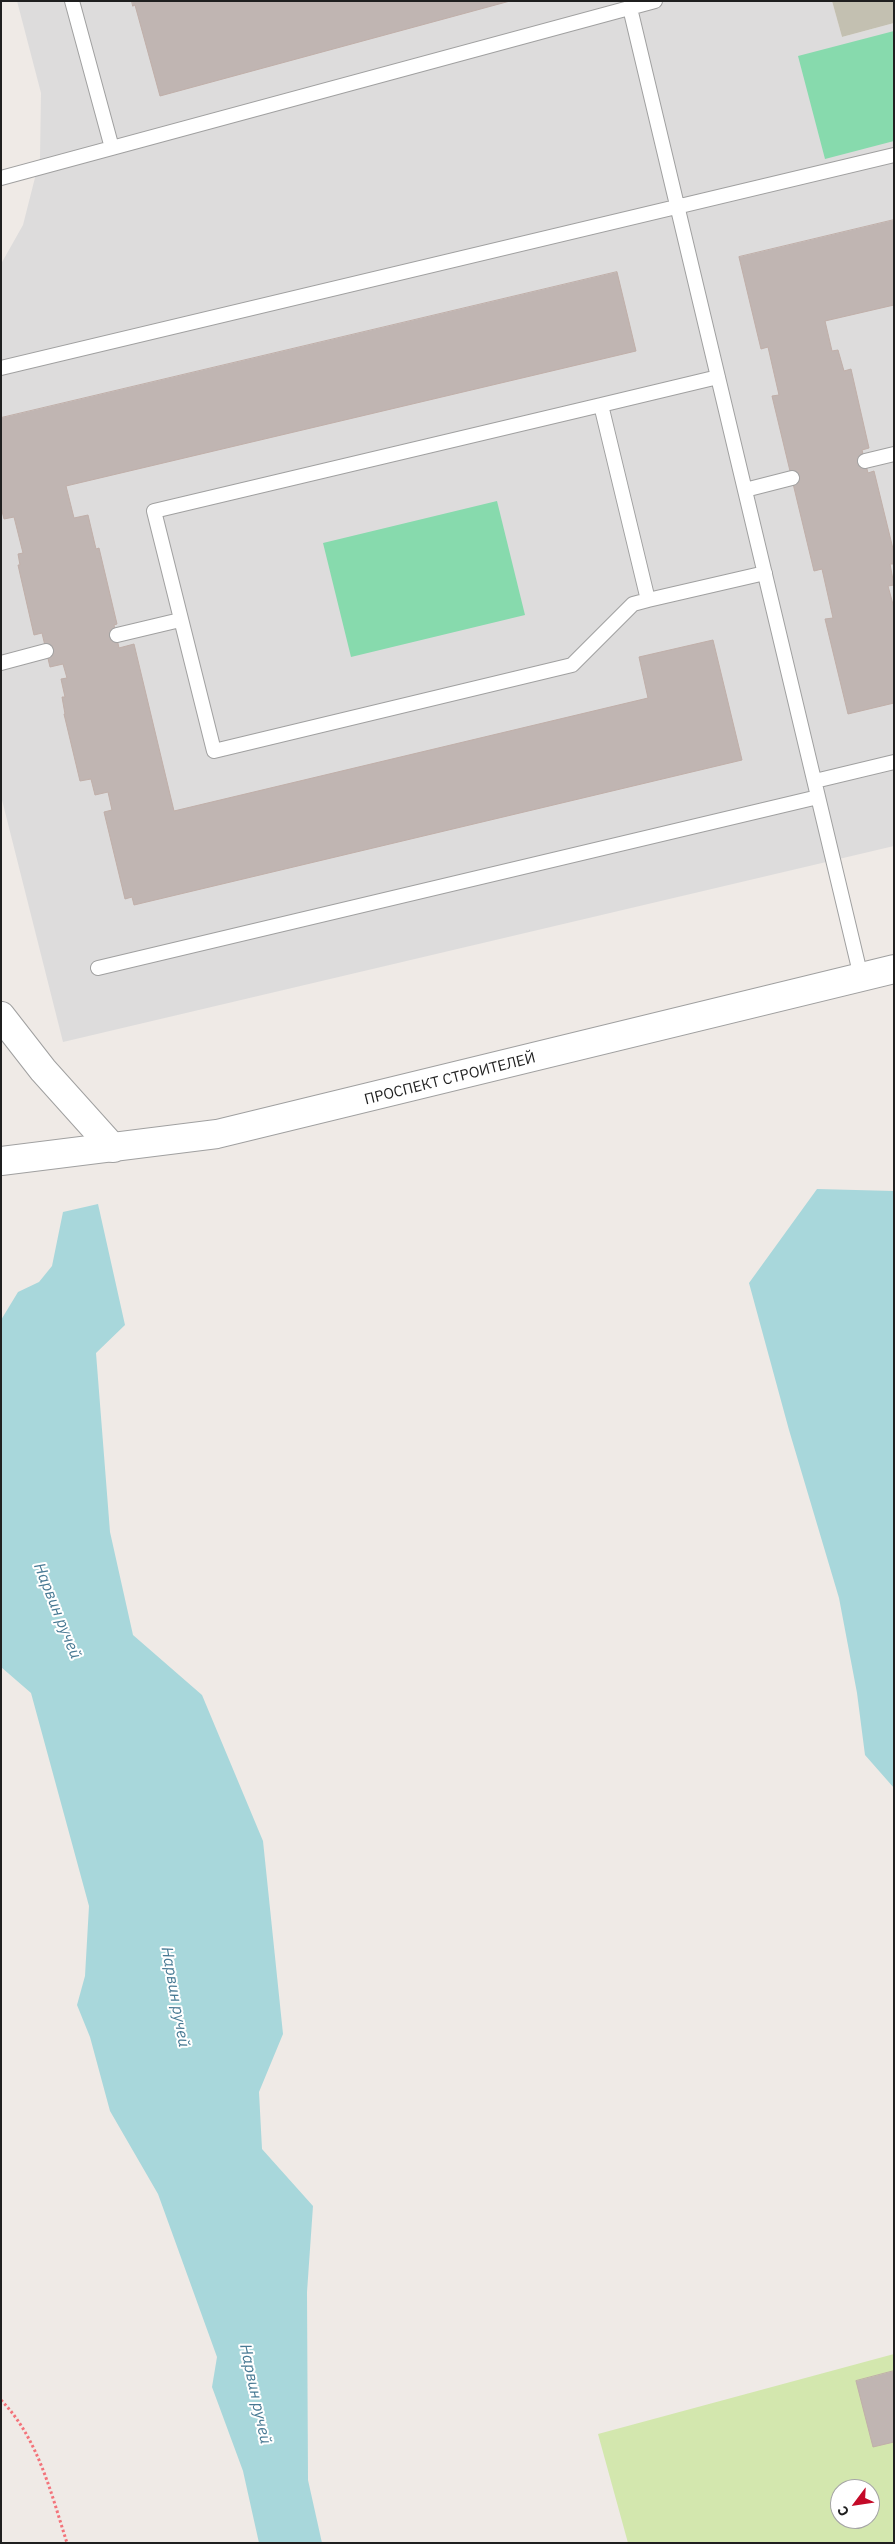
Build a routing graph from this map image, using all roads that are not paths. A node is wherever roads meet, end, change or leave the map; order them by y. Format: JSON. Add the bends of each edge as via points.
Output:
{"nodes":[{"id":1,"x":72,"y":1,"type":"edge"},
{"id":2,"x":655,"y":1,"type":"edge"},
{"id":3,"x":630,"y":8,"type":"junction"},
{"id":4,"x":112,"y":148,"type":"junction"},
{"id":5,"x":894,"y":155,"type":"edge"},
{"id":6,"x":1,"y":178,"type":"edge"},
{"id":7,"x":677,"y":206,"type":"junction"},
{"id":8,"x":1,"y":368,"type":"edge"},
{"id":9,"x":718,"y":377,"type":"junction"},
{"id":10,"x":602,"y":405,"type":"junction"},
{"id":11,"x":894,"y":454,"type":"edge"},
{"id":12,"x":865,"y":461,"type":"dead end"},
{"id":13,"x":792,"y":478,"type":"dead end"},
{"id":14,"x":745,"y":490,"type":"junction"},
{"id":15,"x":765,"y":573,"type":"junction"},
{"id":16,"x":648,"y":600,"type":"junction"},
{"id":17,"x":180,"y":620,"type":"junction"},
{"id":18,"x":116,"y":635,"type":"dead end"},
{"id":19,"x":46,"y":651,"type":"dead end"},
{"id":20,"x":1,"y":663,"type":"edge"},
{"id":21,"x":894,"y":762,"type":"edge"},
{"id":22,"x":815,"y":781,"type":"junction"},
{"id":23,"x":818,"y":796,"type":"junction"},
{"id":24,"x":98,"y":968,"type":"dead end"},
{"id":25,"x":894,"y":969,"type":"edge"},
{"id":26,"x":862,"y":977,"type":"junction"},
{"id":27,"x":1,"y":1016,"type":"edge"},
{"id":28,"x":113,"y":1148,"type":"junction"},
{"id":29,"x":1,"y":1161,"type":"edge"}],
"edges":[{"from":1,"to":4,"type":"lane"},
{"from":2,"to":3,"type":"lane"},
{"from":3,"to":4,"type":"lane"},
{"from":3,"to":7,"type":"lane"},
{"from":4,"to":6,"type":"lane"},
{"from":5,"to":7,"type":"lane"},
{"from":7,"to":8,"type":"lane"},
{"from":7,"to":9,"type":"lane"},
{"from":9,"to":10,"type":"lane"},
{"from":9,"to":14,"type":"lane"},
{"from":10,"to":16,"type":"lane"},
{"from":10,"to":17,"type":"lane","via":[[154,511]]},
{"from":11,"to":12,"type":"lane"},
{"from":13,"to":14,"type":"lane"},
{"from":14,"to":15,"type":"lane"},
{"from":15,"to":16,"type":"lane"},
{"from":15,"to":22,"type":"lane"},
{"from":16,"to":17,"type":"lane","via":[[632,604],[572,665],[214,751]]},
{"from":17,"to":18,"type":"lane"},
{"from":19,"to":20,"type":"lane"},
{"from":21,"to":22,"type":"lane"},
{"from":22,"to":23,"type":"lane"},
{"from":23,"to":24,"type":"lane"},
{"from":23,"to":26,"type":"lane"},
{"from":25,"to":26,"type":"street","name":"ПРОСПЕКТ СТРОИТЕЛЕЙ"},
{"from":26,"to":28,"type":"street","name":"ПРОСПЕКТ СТРОИТЕЛЕЙ","via":[[217,1134]]},
{"from":27,"to":28,"type":"street","via":[[43,1070]]},
{"from":28,"to":29,"type":"street","name":"ПРОСПЕКТ СТРОИТЕЛЕЙ"}]}
